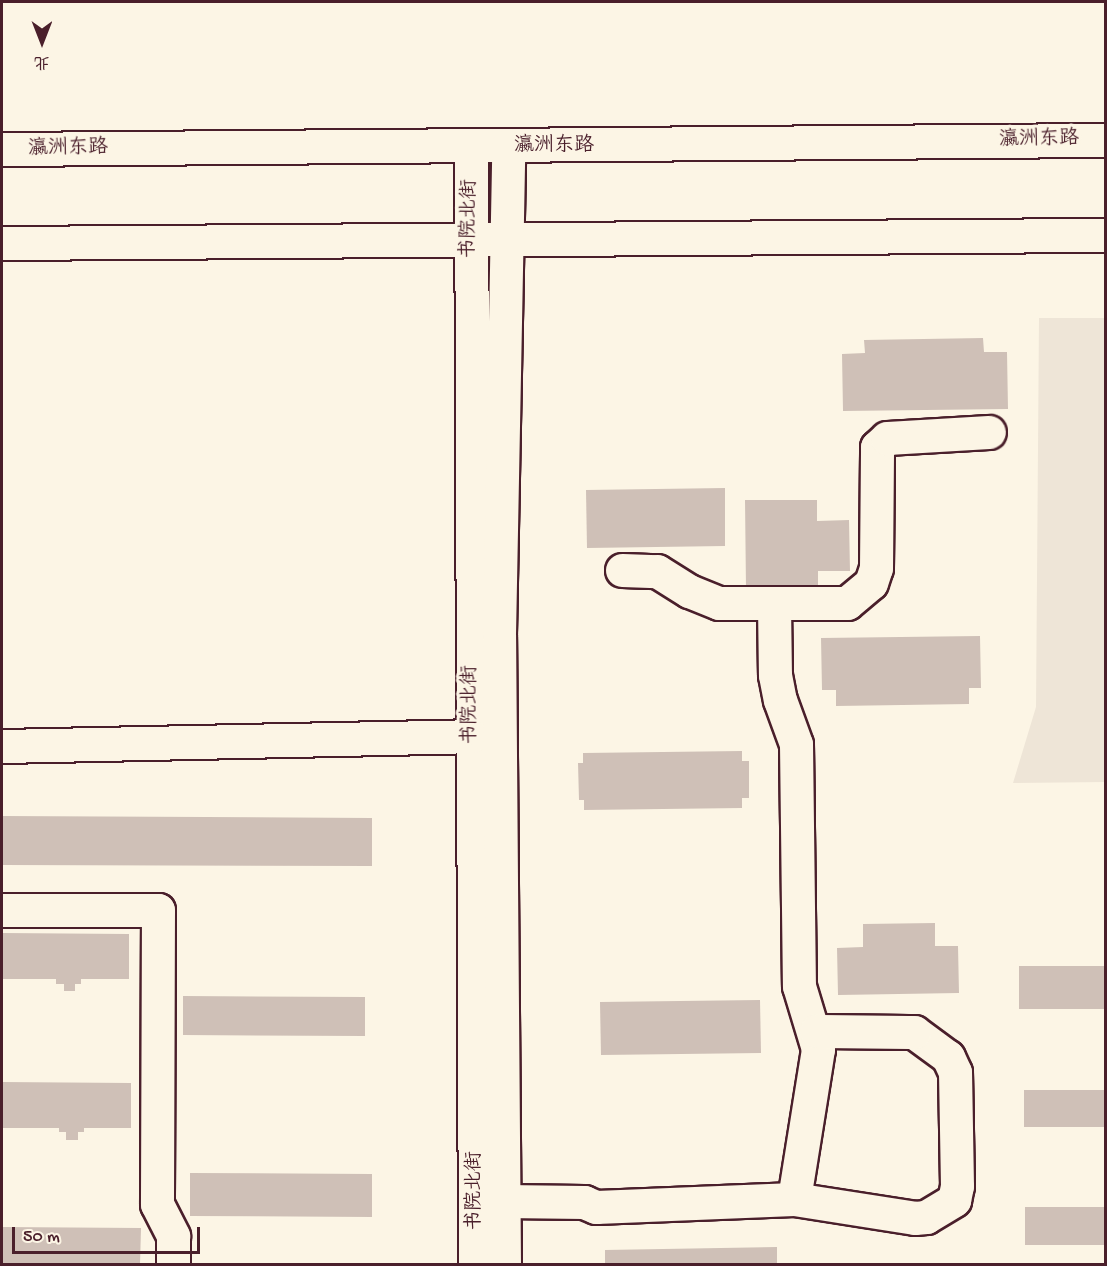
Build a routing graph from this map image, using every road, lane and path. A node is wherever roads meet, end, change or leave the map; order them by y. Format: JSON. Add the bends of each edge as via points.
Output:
{"nodes":[{"id":1,"x":1106,"y":140,"type":"edge"},
{"id":2,"x":471,"y":145,"type":"junction"},
{"id":3,"x":508,"y":145,"type":"junction"},
{"id":4,"x":2,"y":149,"type":"edge"},
{"id":5,"x":1106,"y":236,"type":"edge"},
{"id":6,"x":509,"y":238,"type":"junction"},
{"id":7,"x":470,"y":239,"type":"junction"},
{"id":8,"x":2,"y":243,"type":"edge"},
{"id":9,"x":989,"y":432,"type":"dead end"},
{"id":10,"x":622,"y":570,"type":"dead end"},
{"id":11,"x":774,"y":605,"type":"junction"},
{"id":12,"x":471,"y":736,"type":"junction"},
{"id":13,"x":2,"y":746,"type":"edge"},
{"id":14,"x":2,"y":910,"type":"edge"},
{"id":15,"x":816,"y":1031,"type":"junction"},
{"id":16,"x":794,"y":1199,"type":"junction"},
{"id":17,"x":504,"y":1201,"type":"junction"},
{"id":18,"x":173,"y":1264,"type":"edge"},
{"id":19,"x":475,"y":1264,"type":"edge"},
{"id":20,"x":504,"y":1264,"type":"edge"}],
"edges":[{"from":1,"to":3,"type":"street","name":"瀛洲东路"},
{"from":2,"to":3,"type":"street","name":"瀛洲东路"},
{"from":2,"to":4,"type":"street","name":"瀛洲东路"},
{"from":2,"to":7,"type":"street","name":"书院北街"},
{"from":3,"to":6,"type":"street","name":"书院北街"},
{"from":5,"to":6,"type":"street"},
{"from":6,"to":7,"type":"street"},
{"from":6,"to":17,"type":"street","name":"书院北街","via":[[499,634]]},
{"from":7,"to":8,"type":"street"},
{"from":7,"to":12,"type":"street","name":"书院北街"},
{"from":9,"to":11,"type":"street","via":[[887,438],[877,447],[876,568],[871,584],[847,603]]},
{"from":10,"to":11,"type":"street","via":[[657,571],[718,603]]},
{"from":11,"to":15,"type":"street","via":[[775,675],[796,744],[799,986]]},
{"from":12,"to":13,"type":"street"},
{"from":12,"to":19,"type":"street","name":"书院北街"},
{"from":14,"to":18,"type":"street","via":[[158,910],[157,1204],[173,1236]]},
{"from":15,"to":16,"type":"street","via":[[817,1071]]},
{"from":15,"to":16,"type":"street","via":[[914,1032],[948,1057],[955,1072],[957,1186],[954,1200],[926,1217],[915,1218]]},
{"from":16,"to":17,"type":"street","via":[[597,1207],[584,1202]]},
{"from":17,"to":20,"type":"street","name":"书院北街"}]}
